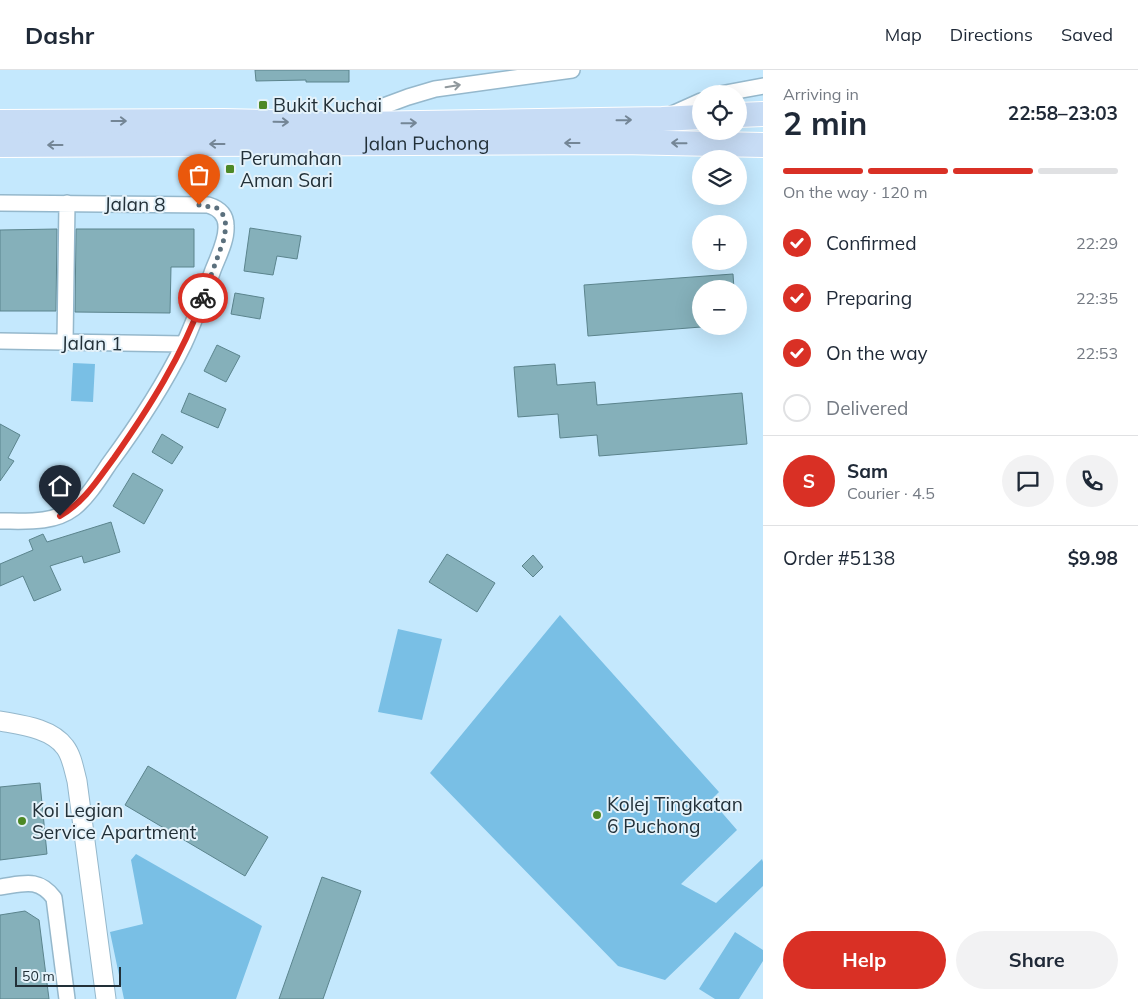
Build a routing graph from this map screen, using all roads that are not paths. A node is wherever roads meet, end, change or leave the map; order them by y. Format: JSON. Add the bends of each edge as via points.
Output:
{"nodes":[{"id":1,"x":572,"y":70,"type":"edge"},
{"id":2,"x":763,"y":86,"type":"edge"},
{"id":3,"x":747,"y":89,"type":"edge"},
{"id":4,"x":692,"y":105,"type":"edge"},
{"id":5,"x":763,"y":114,"type":"edge"},
{"id":6,"x":747,"y":115,"type":"edge"},
{"id":7,"x":692,"y":117,"type":"edge"},
{"id":8,"x":662,"y":119,"type":"junction"},
{"id":9,"x":0,"y":122,"type":"edge"},
{"id":10,"x":361,"y":124,"type":"junction"},
{"id":11,"x":0,"y":145,"type":"edge"},
{"id":12,"x":763,"y":145,"type":"edge"},
{"id":13,"x":0,"y":203,"type":"edge"},
{"id":14,"x":67,"y":204,"type":"junction"},
{"id":15,"x":0,"y":341,"type":"edge"},
{"id":16,"x":65,"y":342,"type":"junction"},
{"id":17,"x":184,"y":344,"type":"junction"},
{"id":18,"x":0,"y":521,"type":"edge"},
{"id":19,"x":0,"y":721,"type":"edge"},
{"id":20,"x":0,"y":887,"type":"edge"},
{"id":21,"x":67,"y":999,"type":"edge"},
{"id":22,"x":106,"y":999,"type":"edge"}],
"edges":[{"from":10,"to":1,"type":"street","one_way":true,"via":[[381,107],[435,89]]},
{"from":2,"to":3,"type":"street"},
{"from":4,"to":8,"type":"street"},
{"from":5,"to":6,"type":"main road"},
{"from":7,"to":8,"type":"main road","name":"Jalan Puchong"},
{"from":10,"to":8,"type":"main road","name":"Jalan Puchong","one_way":true},
{"from":9,"to":10,"type":"main road","name":"Jalan Puchong","one_way":true},
{"from":12,"to":11,"type":"main road","name":"Jalan Puchong","one_way":true,"via":[[611,142]]},
{"from":13,"to":14,"type":"street","name":"Jalan 8"},
{"from":14,"to":16,"type":"street"},
{"from":14,"to":17,"type":"street","name":"Jalan 8","via":[[199,205],[217,208],[224,216],[224,239]]},
{"from":15,"to":16,"type":"street","name":"Jalan 1"},
{"from":16,"to":17,"type":"street","name":"Jalan 1"},
{"from":17,"to":18,"type":"street","via":[[126,441],[74,508],[60,516],[40,520]]},
{"from":19,"to":22,"type":"street","via":[[54,737],[68,753],[77,781]]},
{"from":20,"to":21,"type":"street","via":[[38,884],[54,898]]}]}
